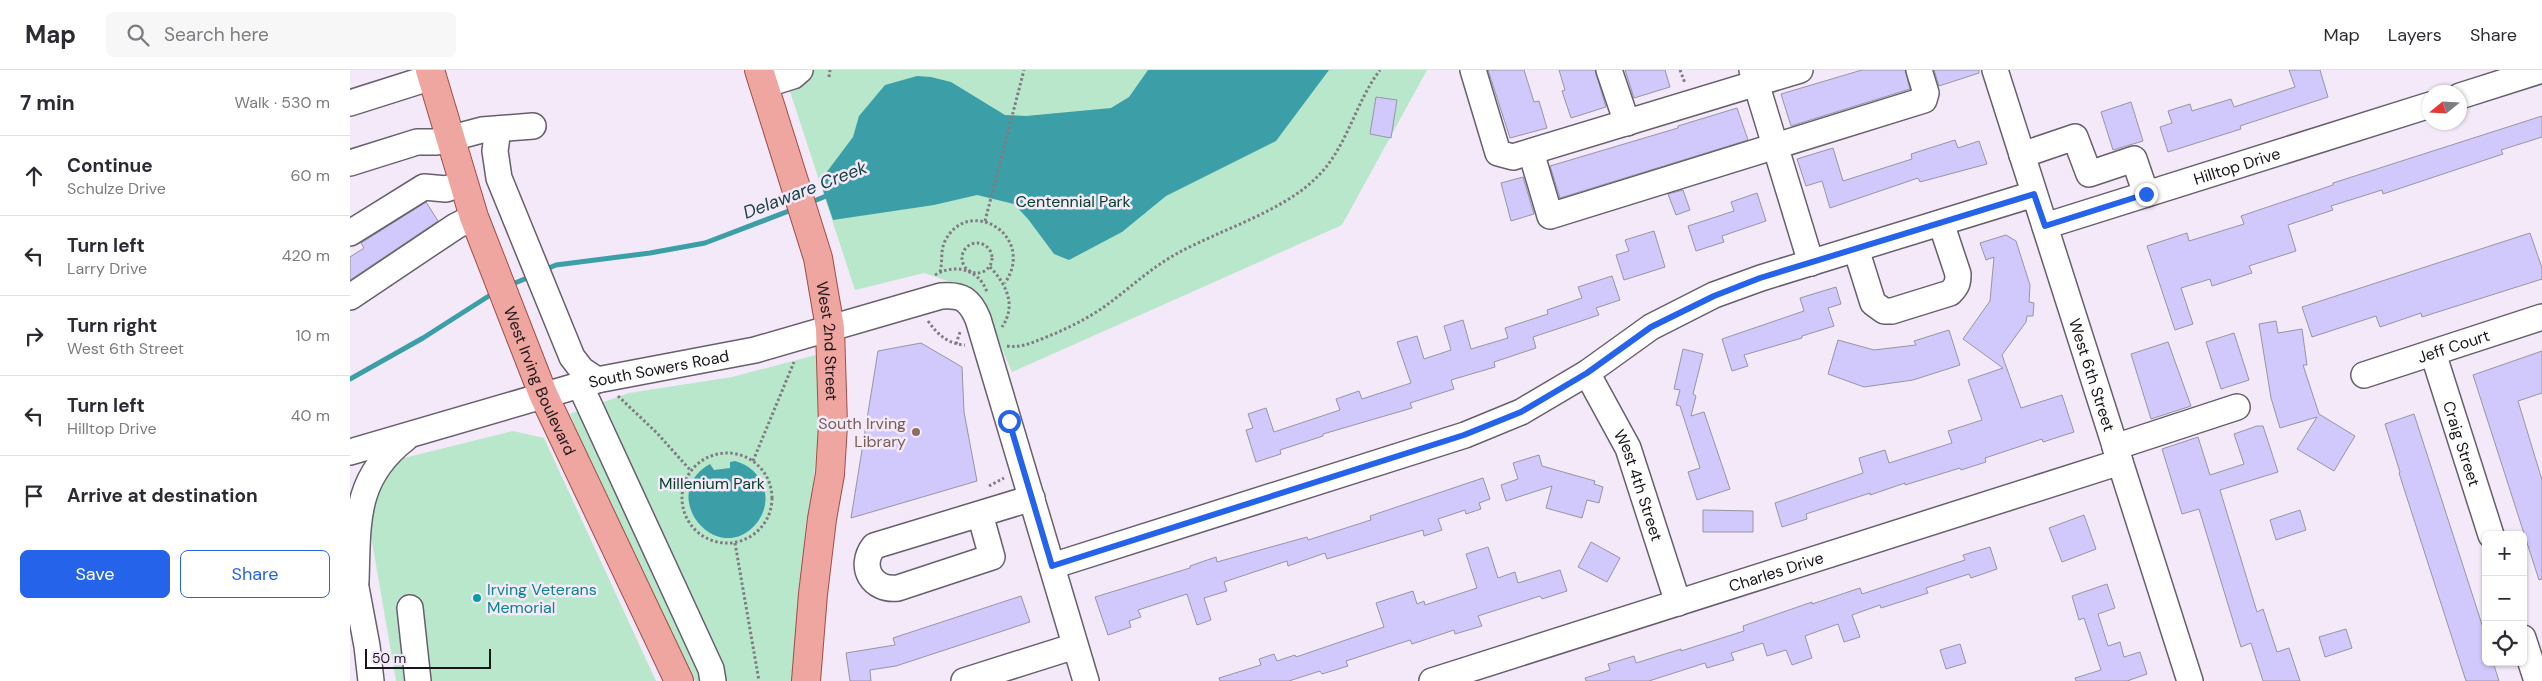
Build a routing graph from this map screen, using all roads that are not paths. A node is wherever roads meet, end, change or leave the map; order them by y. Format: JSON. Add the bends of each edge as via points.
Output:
{"nodes":[{"id":1,"x":800,"y":70,"type":"edge"},
{"id":2,"x":1473,"y":70,"type":"edge"},
{"id":3,"x":1609,"y":70,"type":"edge"},
{"id":4,"x":1800,"y":70,"type":"edge"},
{"id":5,"x":1919,"y":70,"type":"edge"},
{"id":6,"x":1995,"y":70,"type":"edge"},
{"id":7,"x":2542,"y":70,"type":"edge"},
{"id":8,"x":431,"y":73,"type":"edge"},
{"id":9,"x":1754,"y":77,"type":"edge"},
{"id":10,"x":762,"y":78,"type":"edge"},
{"id":11,"x":2467,"y":94,"type":"edge"},
{"id":12,"x":350,"y":102,"type":"edge"},
{"id":13,"x":2422,"y":108,"type":"edge"},
{"id":14,"x":1627,"y":123,"type":"junction"},
{"id":15,"x":533,"y":126,"type":"dead end"},
{"id":16,"x":498,"y":129,"type":"junction"},
{"id":17,"x":450,"y":138,"type":"junction"},
{"id":18,"x":1776,"y":147,"type":"junction"},
{"id":19,"x":1531,"y":152,"type":"junction"},
{"id":20,"x":2022,"y":155,"type":"junction"},
{"id":21,"x":350,"y":163,"type":"edge"},
{"id":22,"x":463,"y":183,"type":"junction"},
{"id":23,"x":2034,"y":194,"type":"junction"},
{"id":24,"x":2146,"y":194,"type":"junction"},
{"id":25,"x":1941,"y":223,"type":"junction"},
{"id":26,"x":2045,"y":226,"type":"junction"},
{"id":27,"x":478,"y":228,"type":"junction"},
{"id":28,"x":350,"y":232,"type":"edge"},
{"id":29,"x":1856,"y":249,"type":"junction"},
{"id":30,"x":1810,"y":263,"type":"junction"},
{"id":31,"x":350,"y":297,"type":"edge"},
{"id":32,"x":2542,"y":317,"type":"edge"},
{"id":33,"x":830,"y":328,"type":"junction"},
{"id":34,"x":2433,"y":354,"type":"junction"},
{"id":35,"x":1587,"y":373,"type":"junction"},
{"id":36,"x":2364,"y":375,"type":"dead end"},
{"id":37,"x":589,"y":382,"type":"junction"},
{"id":38,"x":543,"y":394,"type":"junction"},
{"id":39,"x":2237,"y":407,"type":"dead end"},
{"id":40,"x":409,"y":436,"type":"junction"},
{"id":41,"x":350,"y":452,"type":"edge"},
{"id":42,"x":2117,"y":455,"type":"junction"},
{"id":43,"x":1032,"y":498,"type":"junction"},
{"id":44,"x":980,"y":514,"type":"junction"},
{"id":45,"x":2490,"y":531,"type":"edge"},
{"id":46,"x":1052,"y":566,"type":"junction"},
{"id":47,"x":353,"y":570,"type":"edge"},
{"id":48,"x":1678,"y":603,"type":"junction"},
{"id":49,"x":410,"y":608,"type":"dead end"},
{"id":50,"x":1075,"y":646,"type":"junction"},
{"id":51,"x":2527,"y":650,"type":"edge"},
{"id":52,"x":371,"y":681,"type":"edge"},
{"id":53,"x":418,"y":681,"type":"edge"},
{"id":54,"x":679,"y":681,"type":"edge"},
{"id":55,"x":713,"y":681,"type":"edge"},
{"id":56,"x":806,"y":681,"type":"edge"},
{"id":57,"x":964,"y":681,"type":"edge"},
{"id":58,"x":1086,"y":681,"type":"edge"},
{"id":59,"x":1432,"y":681,"type":"edge"},
{"id":60,"x":2190,"y":681,"type":"edge"},
{"id":61,"x":2537,"y":681,"type":"edge"}],
"edges":[{"from":1,"to":10,"type":"street","via":[[793,76]]},
{"from":2,"to":19,"type":"street","via":[[1498,153],[1512,158]]},
{"from":3,"to":14,"type":"street"},
{"from":4,"to":9,"type":"street"},
{"from":5,"to":18,"type":"street","via":[[1926,93],[1924,100]]},
{"from":6,"to":20,"type":"street","name":"West 6th Street"},
{"from":7,"to":11,"type":"street"},
{"from":8,"to":12,"type":"street"},
{"from":8,"to":17,"type":"main road","name":"West Irving Boulevard"},
{"from":9,"to":14,"type":"street"},
{"from":9,"to":18,"type":"street"},
{"from":10,"to":33,"type":"main road","name":"West 2nd Street","via":[[818,258]]},
{"from":13,"to":24,"type":"street","name":"Hilltop Drive"},
{"from":14,"to":19,"type":"street"},
{"from":15,"to":16,"type":"street"},
{"from":16,"to":17,"type":"street"},
{"from":16,"to":37,"type":"street","via":[[496,165],[499,178],[572,357]]},
{"from":17,"to":21,"type":"street","via":[[417,142]]},
{"from":17,"to":22,"type":"main road","name":"West Irving Boulevard"},
{"from":18,"to":19,"type":"street","via":[[1550,216]]},
{"from":18,"to":30,"type":"street"},
{"from":20,"to":23,"type":"street","name":"West 6th Street"},
{"from":20,"to":24,"type":"street","via":[[2075,137],[2088,174],[2134,159]]},
{"from":22,"to":27,"type":"main road","name":"West Irving Boulevard"},
{"from":22,"to":28,"type":"street","via":[[446,189],[424,187]]},
{"from":23,"to":25,"type":"street"},
{"from":23,"to":26,"type":"street","name":"West 6th Street"},
{"from":24,"to":26,"type":"street","name":"Hilltop Drive"},
{"from":25,"to":29,"type":"street"},
{"from":25,"to":29,"type":"street","via":[[1958,274],[1956,287],[1950,293],[1892,311],[1884,311],[1873,303]]},
{"from":26,"to":42,"type":"street","name":"West 6th Street"},
{"from":27,"to":31,"type":"street","via":[[456,226]]},
{"from":27,"to":38,"type":"main road","name":"West Irving Boulevard"},
{"from":29,"to":30,"type":"street"},
{"from":30,"to":35,"type":"street","via":[[1737,286],[1683,311],[1651,327]]},
{"from":32,"to":34,"type":"street","name":"Jeff Court"},
{"from":33,"to":37,"type":"street","name":"South Sowers Road","via":[[755,350]]},
{"from":33,"to":43,"type":"street","name":"South Sowers Road","via":[[941,296],[955,294],[967,300],[978,319]]},
{"from":33,"to":56,"type":"main road","name":"West 2nd Street","via":[[833,425],[830,474],[814,585]]},
{"from":34,"to":36,"type":"street","name":"Jeff Court"},
{"from":34,"to":45,"type":"street","name":"Craig Street"},
{"from":35,"to":46,"type":"street","via":[[1521,412],[1464,435]]},
{"from":35,"to":48,"type":"street","name":"West 4th Street","via":[[1628,448]]},
{"from":37,"to":38,"type":"street","name":"South Sowers Road"},
{"from":37,"to":55,"type":"street","via":[[711,669]]},
{"from":38,"to":40,"type":"street","name":"South Sowers Road"},
{"from":38,"to":54,"type":"main road","name":"West Irving Boulevard"},
{"from":39,"to":42,"type":"street","name":"Charles Drive"},
{"from":40,"to":41,"type":"street","name":"South Sowers Road"},
{"from":40,"to":47,"type":"street","via":[[393,448],[373,472],[363,496]]},
{"from":42,"to":48,"type":"street","name":"Charles Drive"},
{"from":42,"to":60,"type":"street","name":"West 6th Street"},
{"from":43,"to":44,"type":"street"},
{"from":43,"to":46,"type":"street"},
{"from":44,"to":44,"type":"street","via":[[992,557],[898,588],[882,587],[869,576],[866,560],[874,546]]},
{"from":46,"to":50,"type":"street"},
{"from":47,"to":52,"type":"street"},
{"from":48,"to":59,"type":"street","name":"Charles Drive"},
{"from":49,"to":53,"type":"street"},
{"from":50,"to":57,"type":"street"},
{"from":50,"to":58,"type":"street"},
{"from":51,"to":61,"type":"street"}]}
